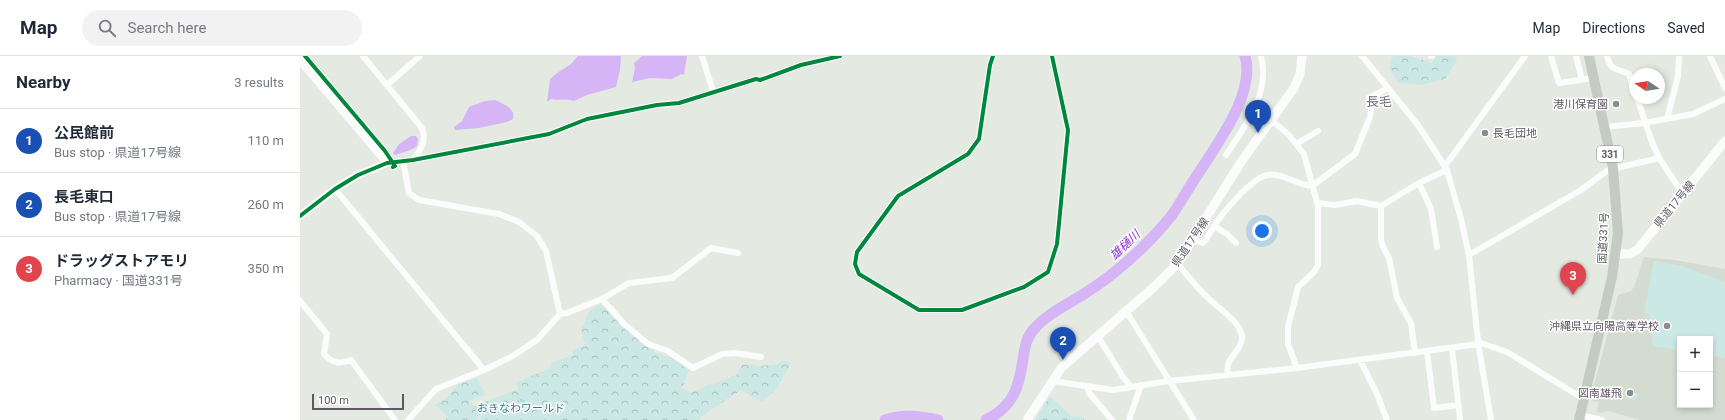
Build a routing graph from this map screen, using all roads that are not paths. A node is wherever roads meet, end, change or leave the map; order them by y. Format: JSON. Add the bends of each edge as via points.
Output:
{"nodes":[{"id":1,"x":363,"y":56,"type":"edge"},
{"id":2,"x":420,"y":56,"type":"edge"},
{"id":3,"x":702,"y":56,"type":"edge"},
{"id":4,"x":840,"y":56,"type":"edge"},
{"id":5,"x":994,"y":56,"type":"edge"},
{"id":6,"x":1052,"y":56,"type":"edge"},
{"id":7,"x":1262,"y":56,"type":"edge"},
{"id":8,"x":1302,"y":56,"type":"edge"},
{"id":9,"x":1362,"y":56,"type":"edge"},
{"id":10,"x":1525,"y":56,"type":"edge"},
{"id":11,"x":1551,"y":56,"type":"edge"},
{"id":12,"x":1576,"y":56,"type":"edge"},
{"id":13,"x":1589,"y":56,"type":"edge"},
{"id":14,"x":1607,"y":56,"type":"edge"},
{"id":15,"x":1679,"y":56,"type":"edge"},
{"id":16,"x":1710,"y":56,"type":"edge"},
{"id":17,"x":300,"y":60,"type":"edge"},
{"id":18,"x":1629,"y":74,"type":"edge"},
{"id":19,"x":1594,"y":78,"type":"junction"},
{"id":20,"x":1582,"y":80,"type":"junction"},
{"id":21,"x":387,"y":85,"type":"junction"},
{"id":22,"x":1388,"y":88,"type":"junction"},
{"id":23,"x":1725,"y":88,"type":"edge"},
{"id":24,"x":713,"y":91,"type":"junction"},
{"id":25,"x":1725,"y":99,"type":"edge"},
{"id":26,"x":1639,"y":104,"type":"edge"},
{"id":27,"x":1667,"y":119,"type":"junction"},
{"id":28,"x":1272,"y":121,"type":"junction"},
{"id":29,"x":1644,"y":123,"type":"junction"},
{"id":30,"x":1605,"y":127,"type":"junction"},
{"id":31,"x":1318,"y":131,"type":"dead end"},
{"id":32,"x":1725,"y":141,"type":"edge"},
{"id":33,"x":1296,"y":144,"type":"junction"},
{"id":34,"x":1226,"y":155,"type":"dead end"},
{"id":35,"x":1659,"y":158,"type":"junction"},
{"id":36,"x":413,"y":160,"type":"junction"},
{"id":37,"x":403,"y":161,"type":"junction"},
{"id":38,"x":387,"y":163,"type":"junction"},
{"id":39,"x":1446,"y":168,"type":"junction"},
{"id":40,"x":1613,"y":168,"type":"junction"},
{"id":41,"x":1419,"y":182,"type":"junction"},
{"id":42,"x":1312,"y":186,"type":"junction"},
{"id":43,"x":335,"y":189,"type":"junction"},
{"id":44,"x":1682,"y":194,"type":"junction"},
{"id":45,"x":1317,"y":203,"type":"junction"},
{"id":46,"x":1381,"y":206,"type":"junction"},
{"id":47,"x":300,"y":216,"type":"edge"},
{"id":48,"x":1214,"y":226,"type":"junction"},
{"id":49,"x":1193,"y":240,"type":"junction"},
{"id":50,"x":1236,"y":243,"type":"dead end"},
{"id":51,"x":1437,"y":247,"type":"dead end"},
{"id":52,"x":738,"y":253,"type":"dead end"},
{"id":53,"x":1468,"y":254,"type":"junction"},
{"id":54,"x":1616,"y":254,"type":"junction"},
{"id":55,"x":1177,"y":264,"type":"junction"},
{"id":56,"x":602,"y":299,"type":"junction"},
{"id":57,"x":300,"y":301,"type":"edge"},
{"id":58,"x":1126,"y":311,"type":"junction"},
{"id":59,"x":560,"y":314,"type":"junction"},
{"id":60,"x":1097,"y":336,"type":"junction"},
{"id":61,"x":1478,"y":343,"type":"junction"},
{"id":62,"x":1452,"y":348,"type":"junction"},
{"id":63,"x":1427,"y":351,"type":"junction"},
{"id":64,"x":1414,"y":353,"type":"junction"},
{"id":65,"x":761,"y":358,"type":"dead end"},
{"id":66,"x":1360,"y":360,"type":"junction"},
{"id":67,"x":1297,"y":368,"type":"junction"},
{"id":68,"x":484,"y":370,"type":"junction"},
{"id":69,"x":1228,"y":375,"type":"junction"},
{"id":70,"x":1052,"y":381,"type":"junction"},
{"id":71,"x":1169,"y":381,"type":"junction"},
{"id":72,"x":1141,"y":385,"type":"junction"},
{"id":73,"x":1086,"y":386,"type":"junction"},
{"id":74,"x":1131,"y":386,"type":"junction"},
{"id":75,"x":1584,"y":399,"type":"junction"},
{"id":76,"x":1458,"y":405,"type":"junction"},
{"id":77,"x":1580,"y":418,"type":"edge"},
{"id":78,"x":395,"y":420,"type":"edge"},
{"id":79,"x":408,"y":420,"type":"edge"},
{"id":80,"x":1027,"y":420,"type":"edge"},
{"id":81,"x":1112,"y":420,"type":"edge"},
{"id":82,"x":1129,"y":420,"type":"edge"},
{"id":83,"x":1194,"y":420,"type":"edge"},
{"id":84,"x":1388,"y":420,"type":"edge"},
{"id":85,"x":1460,"y":420,"type":"edge"},
{"id":86,"x":1491,"y":420,"type":"edge"},
{"id":87,"x":1602,"y":420,"type":"edge"}],
"edges":[{"from":1,"to":21,"type":"street"},
{"from":2,"to":21,"type":"street"},
{"from":3,"to":24,"type":"street"},
{"from":4,"to":24,"type":"street"},
{"from":5,"to":6,"type":"street","via":[[990,65],[979,139],[968,154],[898,196],[857,252],[855,264],[859,274],[919,310],[962,310],[1024,287],[1048,272],[1057,244],[1068,130]]},
{"from":7,"to":34,"type":"street","via":[[1262,87],[1258,101]]},
{"from":8,"to":28,"type":"main road","name":"県道17号線","via":[[1300,74],[1294,88]]},
{"from":9,"to":22,"type":"street"},
{"from":10,"to":39,"type":"street"},
{"from":11,"to":20,"type":"street","via":[[1559,83]]},
{"from":12,"to":20,"type":"street"},
{"from":13,"to":19,"type":"highway","name":"国道331号","number":"331"},
{"from":14,"to":18,"type":"street","via":[[1611,67]]},
{"from":15,"to":27,"type":"street","via":[[1678,76]]},
{"from":16,"to":23,"type":"street"},
{"from":17,"to":38,"type":"street"},
{"from":19,"to":20,"type":"street"},
{"from":19,"to":30,"type":"highway","name":"国道331号","number":"331"},
{"from":21,"to":36,"type":"street","via":[[425,135],[424,146]]},
{"from":22,"to":39,"type":"street","via":[[1418,125]]},
{"from":22,"to":42,"type":"street","via":[[1369,98],[1370,117],[1355,154]]},
{"from":24,"to":36,"type":"street","via":[[679,103],[587,119],[548,134]]},
{"from":25,"to":27,"type":"street","via":[[1692,114]]},
{"from":26,"to":29,"type":"street"},
{"from":27,"to":29,"type":"street"},
{"from":28,"to":33,"type":"street"},
{"from":28,"to":49,"type":"main road","name":"県道17号線","via":[[1241,162]]},
{"from":29,"to":30,"type":"street"},
{"from":29,"to":35,"type":"street"},
{"from":30,"to":40,"type":"highway","name":"国道331号","number":"331"},
{"from":31,"to":33,"type":"street"},
{"from":32,"to":44,"type":"main road","name":"県道17号線"},
{"from":33,"to":42,"type":"street","via":[[1304,154]]},
{"from":35,"to":40,"type":"street"},
{"from":35,"to":44,"type":"street"},
{"from":36,"to":37,"type":"street"},
{"from":37,"to":38,"type":"street"},
{"from":37,"to":59,"type":"street","via":[[409,193],[420,200],[499,214],[519,222],[537,236],[546,251]]},
{"from":38,"to":43,"type":"street"},
{"from":39,"to":41,"type":"street"},
{"from":39,"to":53,"type":"street"},
{"from":40,"to":53,"type":"street","via":[[1581,190]]},
{"from":40,"to":54,"type":"highway","name":"国道331号","number":"331","via":[[1618,228]]},
{"from":41,"to":46,"type":"street"},
{"from":41,"to":51,"type":"street","via":[[1431,209]]},
{"from":42,"to":45,"type":"street"},
{"from":42,"to":48,"type":"street","via":[[1284,177],[1263,176],[1252,183]]},
{"from":43,"to":47,"type":"street"},
{"from":43,"to":68,"type":"street"},
{"from":44,"to":54,"type":"main road","name":"県道17号線","via":[[1638,249],[1630,254]]},
{"from":45,"to":46,"type":"street","via":[[1335,205],[1356,201]]},
{"from":45,"to":67,"type":"street","via":[[1318,265],[1298,287],[1288,327],[1288,344]]},
{"from":46,"to":64,"type":"street","via":[[1381,240],[1389,258],[1397,298],[1411,323]]},
{"from":48,"to":49,"type":"street","via":[[1203,243]]},
{"from":48,"to":50,"type":"street"},
{"from":49,"to":55,"type":"main road","name":"県道17号線"},
{"from":52,"to":56,"type":"street","via":[[711,248],[672,278],[629,283]]},
{"from":53,"to":61,"type":"street"},
{"from":54,"to":75,"type":"highway","name":"国道331号","number":"331"},
{"from":55,"to":58,"type":"main road","name":"県道17号線"},
{"from":55,"to":69,"type":"street","via":[[1240,330],[1240,346],[1229,360],[1226,369]]},
{"from":56,"to":59,"type":"street"},
{"from":56,"to":65,"type":"street","via":[[624,324],[648,344],[668,351],[693,368],[722,354],[735,353]]},
{"from":57,"to":78,"type":"street","via":[[327,334],[324,354],[330,361],[338,364],[351,360]]},
{"from":58,"to":60,"type":"main road","name":"県道17号線"},
{"from":58,"to":71,"type":"street"},
{"from":59,"to":68,"type":"street","via":[[537,340]]},
{"from":60,"to":70,"type":"main road","name":"県道17号線","via":[[1070,358]]},
{"from":60,"to":74,"type":"street"},
{"from":61,"to":62,"type":"street"},
{"from":61,"to":75,"type":"street","via":[[1507,352]]},
{"from":61,"to":86,"type":"street"},
{"from":62,"to":63,"type":"street"},
{"from":62,"to":76,"type":"street"},
{"from":63,"to":64,"type":"street"},
{"from":63,"to":76,"type":"street","via":[[1434,408]]},
{"from":64,"to":66,"type":"street"},
{"from":66,"to":67,"type":"street"},
{"from":66,"to":84,"type":"street"},
{"from":67,"to":69,"type":"street"},
{"from":68,"to":79,"type":"street","via":[[436,388]]},
{"from":69,"to":71,"type":"street"},
{"from":70,"to":73,"type":"street"},
{"from":70,"to":80,"type":"main road","name":"県道17号線"},
{"from":71,"to":72,"type":"street"},
{"from":71,"to":83,"type":"street"},
{"from":72,"to":74,"type":"street"},
{"from":72,"to":82,"type":"street"},
{"from":73,"to":74,"type":"street","via":[[1112,390]]},
{"from":73,"to":81,"type":"street"},
{"from":75,"to":77,"type":"highway","name":"国道331号","number":"331"},
{"from":76,"to":85,"type":"street"},
{"from":77,"to":87,"type":"street"}]}
